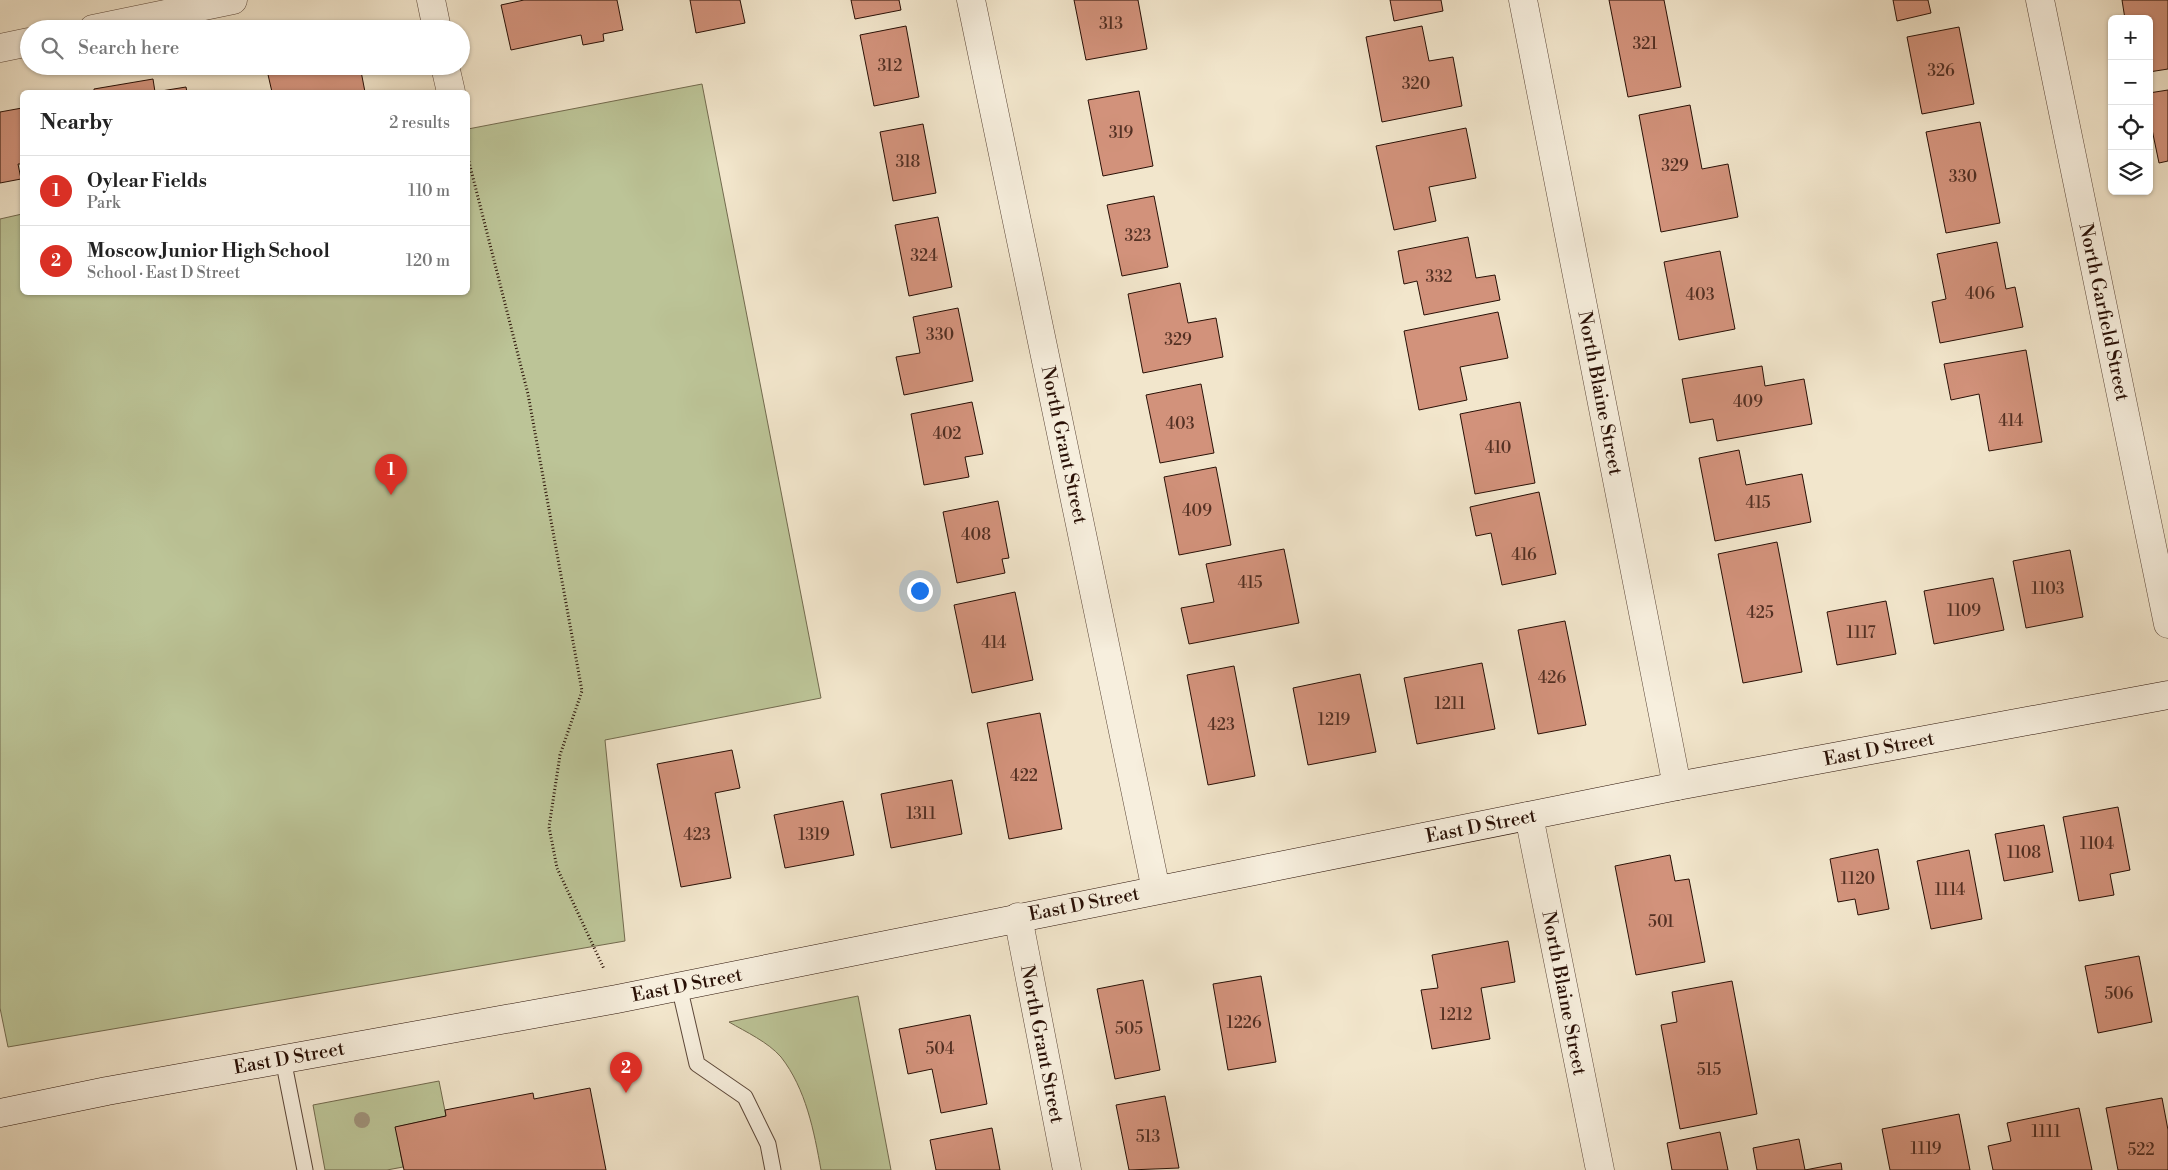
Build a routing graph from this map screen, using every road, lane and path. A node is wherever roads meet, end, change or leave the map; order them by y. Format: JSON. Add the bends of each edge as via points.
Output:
{"nodes":[{"id":1,"x":233,"y":0,"type":"edge"},
{"id":2,"x":431,"y":0,"type":"edge"},
{"id":3,"x":971,"y":0,"type":"edge"},
{"id":4,"x":1523,"y":0,"type":"edge"},
{"id":5,"x":2040,"y":0,"type":"edge"},
{"id":6,"x":136,"y":20,"type":"edge"},
{"id":7,"x":435,"y":20,"type":"edge"},
{"id":8,"x":20,"y":44,"type":"edge"},
{"id":9,"x":0,"y":48,"type":"edge"},
{"id":10,"x":447,"y":75,"type":"edge"},
{"id":11,"x":451,"y":90,"type":"edge"},
{"id":12,"x":470,"y":166,"type":"edge"},
{"id":13,"x":2168,"y":624,"type":"edge"},
{"id":14,"x":2168,"y":696,"type":"edge"},
{"id":15,"x":1677,"y":786,"type":"junction"},
{"id":16,"x":1529,"y":816,"type":"junction"},
{"id":17,"x":1156,"y":890,"type":"junction"},
{"id":18,"x":1018,"y":917,"type":"junction"},
{"id":19,"x":679,"y":986,"type":"junction"},
{"id":20,"x":617,"y":999,"type":"junction"},
{"id":21,"x":283,"y":1059,"type":"junction"},
{"id":22,"x":0,"y":1113,"type":"edge"},
{"id":23,"x":305,"y":1170,"type":"edge"},
{"id":24,"x":773,"y":1170,"type":"edge"},
{"id":25,"x":1067,"y":1170,"type":"edge"},
{"id":26,"x":1600,"y":1170,"type":"edge"}],
"edges":[{"from":1,"to":6,"type":"street"},
{"from":2,"to":7,"type":"street"},
{"from":3,"to":17,"type":"street","name":"North Grant Street"},
{"from":4,"to":15,"type":"street","name":"North Blaine Street"},
{"from":5,"to":13,"type":"street","name":"North Garfield Street"},
{"from":8,"to":9,"type":"street"},
{"from":10,"to":11,"type":"street"},
{"from":12,"to":20,"type":"path","via":[[528,394],[582,691],[560,755],[549,827],[557,868]]},
{"from":14,"to":15,"type":"street","name":"East D Street"},
{"from":15,"to":16,"type":"street","name":"East D Street"},
{"from":16,"to":17,"type":"street","name":"East D Street"},
{"from":16,"to":26,"type":"street","name":"North Blaine Street"},
{"from":17,"to":18,"type":"street","name":"East D Street"},
{"from":18,"to":19,"type":"street","name":"East D Street"},
{"from":18,"to":25,"type":"street","name":"North Grant Street"},
{"from":19,"to":20,"type":"street","name":"East D Street"},
{"from":19,"to":24,"type":"lane","via":[[697,1064],[745,1097],[768,1144]]},
{"from":20,"to":21,"type":"street","name":"East D Street"},
{"from":21,"to":22,"type":"street","name":"East D Street"},
{"from":21,"to":23,"type":"lane"}]}
